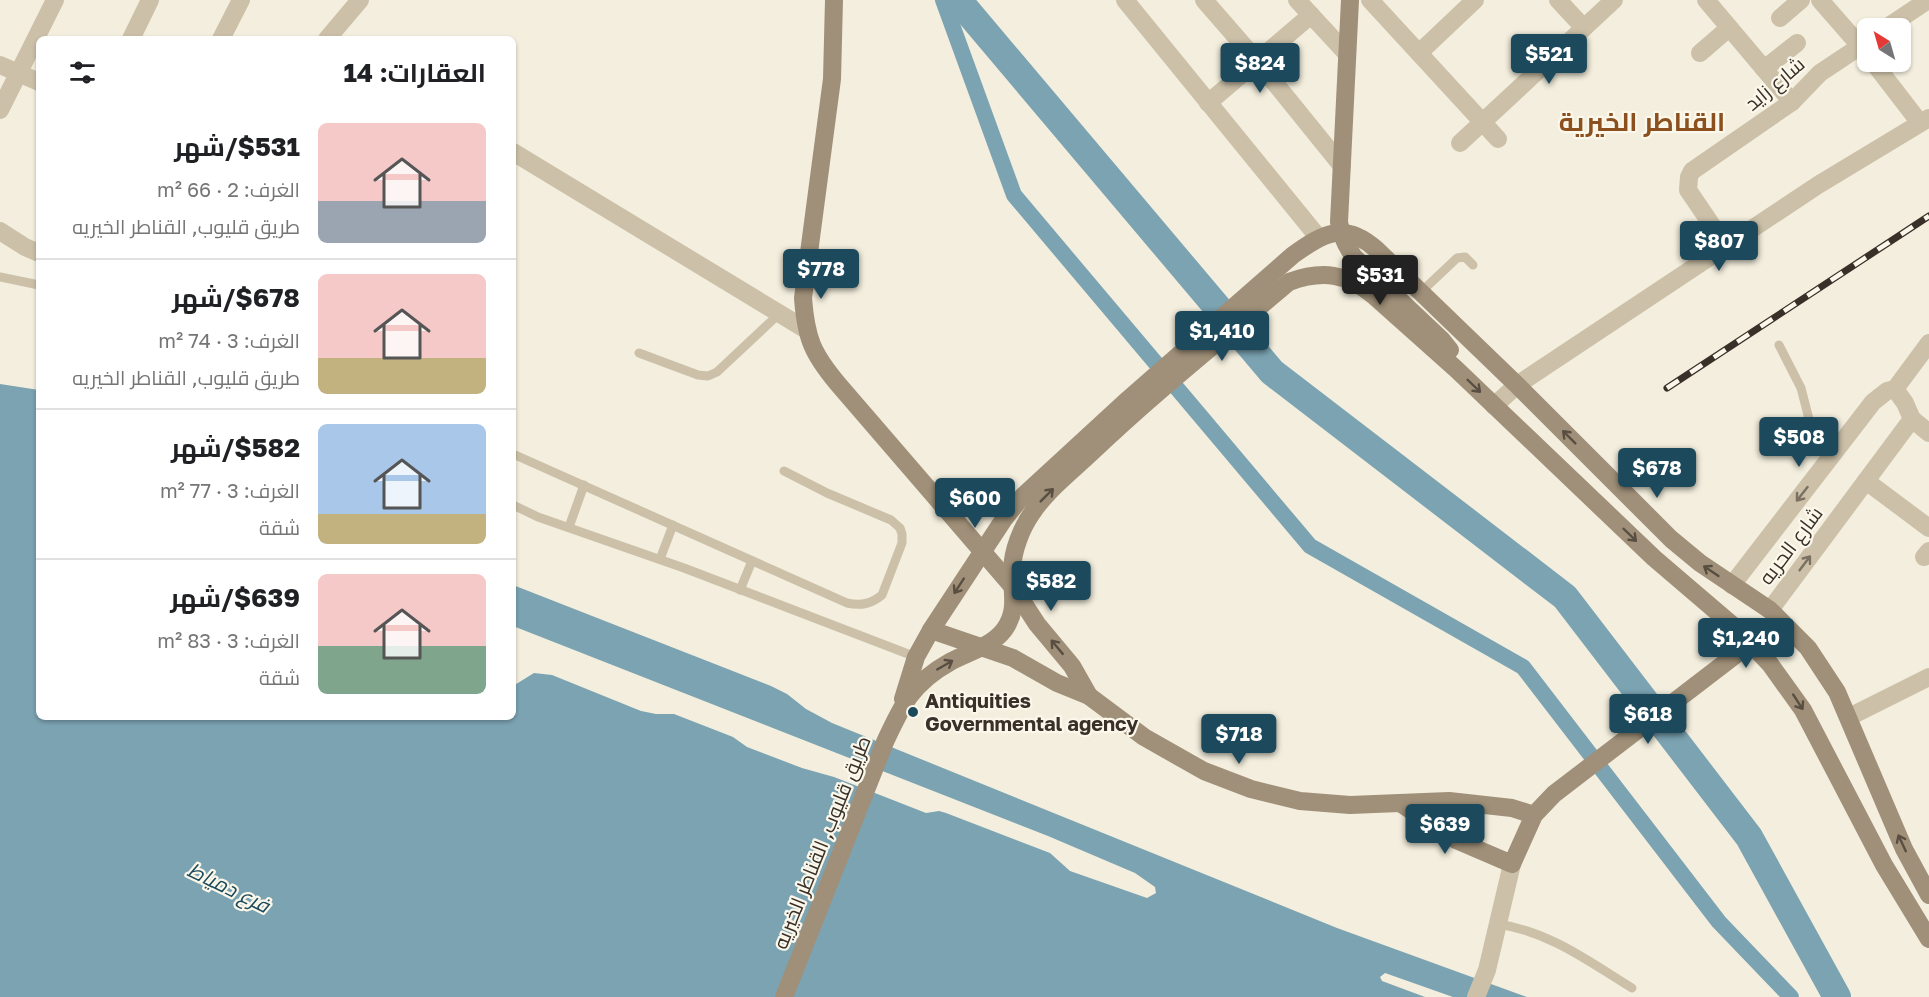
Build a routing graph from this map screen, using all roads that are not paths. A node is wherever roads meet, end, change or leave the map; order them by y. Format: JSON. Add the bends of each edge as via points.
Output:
{"nodes":[{"id":1,"x":55,"y":0,"type":"edge"},
{"id":2,"x":150,"y":0,"type":"edge"},
{"id":3,"x":241,"y":0,"type":"edge"},
{"id":4,"x":360,"y":0,"type":"edge"},
{"id":5,"x":834,"y":0,"type":"edge"},
{"id":6,"x":1125,"y":0,"type":"edge"},
{"id":7,"x":1204,"y":0,"type":"edge"},
{"id":8,"x":1297,"y":0,"type":"edge"},
{"id":9,"x":1350,"y":0,"type":"edge"},
{"id":10,"x":1370,"y":0,"type":"edge"},
{"id":11,"x":1475,"y":0,"type":"edge"},
{"id":12,"x":1558,"y":0,"type":"edge"},
{"id":13,"x":1614,"y":0,"type":"edge"},
{"id":14,"x":1706,"y":0,"type":"edge"},
{"id":15,"x":1801,"y":0,"type":"edge"},
{"id":16,"x":1820,"y":0,"type":"edge"},
{"id":17,"x":1928,"y":0,"type":"edge"},
{"id":18,"x":1311,"y":15,"type":"junction"},
{"id":19,"x":1780,"y":18,"type":"dead end"},
{"id":20,"x":1901,"y":18,"type":"edge"},
{"id":21,"x":1584,"y":28,"type":"junction"},
{"id":22,"x":1730,"y":28,"type":"junction"},
{"id":23,"x":37,"y":36,"type":"edge"},
{"id":24,"x":132,"y":36,"type":"edge"},
{"id":25,"x":223,"y":36,"type":"edge"},
{"id":26,"x":330,"y":36,"type":"edge"},
{"id":27,"x":36,"y":37,"type":"edge"},
{"id":28,"x":1857,"y":39,"type":"edge"},
{"id":29,"x":1797,"y":43,"type":"dead end"},
{"id":30,"x":1857,"y":52,"type":"edge"},
{"id":31,"x":1419,"y":53,"type":"junction"},
{"id":32,"x":1700,"y":53,"type":"dead end"},
{"id":33,"x":1347,"y":54,"type":"junction"},
{"id":34,"x":1257,"y":61,"type":"junction"},
{"id":35,"x":0,"y":65,"type":"edge"},
{"id":36,"x":1764,"y":69,"type":"junction"},
{"id":37,"x":1882,"y":72,"type":"edge"},
{"id":38,"x":18,"y":73,"type":"junction"},
{"id":39,"x":36,"y":81,"type":"edge"},
{"id":40,"x":1792,"y":102,"type":"junction"},
{"id":41,"x":1208,"y":103,"type":"junction"},
{"id":42,"x":0,"y":110,"type":"edge"},
{"id":43,"x":1925,"y":121,"type":"edge"},
{"id":44,"x":1483,"y":122,"type":"junction"},
{"id":45,"x":1498,"y":139,"type":"dead end"},
{"id":46,"x":1460,"y":143,"type":"dead end"},
{"id":47,"x":516,"y":154,"type":"edge"},
{"id":48,"x":1342,"y":166,"type":"junction"},
{"id":49,"x":0,"y":231,"type":"edge"},
{"id":50,"x":1341,"y":232,"type":"junction"},
{"id":51,"x":1318,"y":237,"type":"junction"},
{"id":52,"x":1726,"y":246,"type":"junction"},
{"id":53,"x":36,"y":253,"type":"edge"},
{"id":54,"x":1473,"y":265,"type":"dead end"},
{"id":55,"x":0,"y":277,"type":"edge"},
{"id":56,"x":36,"y":284,"type":"edge"},
{"id":57,"x":1421,"y":292,"type":"junction"},
{"id":58,"x":780,"y":313,"type":"junction"},
{"id":59,"x":805,"y":329,"type":"junction"},
{"id":60,"x":1929,"y":343,"type":"edge"},
{"id":61,"x":1779,"y":345,"type":"dead end"},
{"id":62,"x":639,"y":353,"type":"dead end"},
{"id":63,"x":1456,"y":369,"type":"junction"},
{"id":64,"x":1517,"y":385,"type":"junction"},
{"id":65,"x":1895,"y":389,"type":"junction"},
{"id":66,"x":1494,"y":406,"type":"junction"},
{"id":67,"x":1128,"y":409,"type":"junction"},
{"id":68,"x":1912,"y":419,"type":"junction"},
{"id":69,"x":1929,"y":433,"type":"edge"},
{"id":70,"x":1837,"y":448,"type":"junction"},
{"id":71,"x":516,"y":455,"type":"edge"},
{"id":72,"x":784,"y":471,"type":"dead end"},
{"id":73,"x":1866,"y":481,"type":"junction"},
{"id":74,"x":584,"y":485,"type":"junction"},
{"id":75,"x":516,"y":506,"type":"edge"},
{"id":76,"x":673,"y":525,"type":"junction"},
{"id":77,"x":569,"y":527,"type":"junction"},
{"id":78,"x":1929,"y":528,"type":"edge"},
{"id":79,"x":983,"y":550,"type":"junction"},
{"id":80,"x":660,"y":559,"type":"junction"},
{"id":81,"x":752,"y":561,"type":"junction"},
{"id":82,"x":1732,"y":585,"type":"junction"},
{"id":83,"x":1013,"y":587,"type":"junction"},
{"id":84,"x":740,"y":590,"type":"junction"},
{"id":85,"x":1770,"y":610,"type":"junction"},
{"id":86,"x":930,"y":630,"type":"junction"},
{"id":87,"x":1751,"y":642,"type":"junction"},
{"id":88,"x":982,"y":647,"type":"junction"},
{"id":89,"x":916,"y":657,"type":"junction"},
{"id":90,"x":1929,"y":677,"type":"edge"},
{"id":91,"x":1089,"y":696,"type":"junction"},
{"id":92,"x":903,"y":704,"type":"junction"},
{"id":93,"x":1849,"y":717,"type":"junction"},
{"id":94,"x":1400,"y":803,"type":"junction"},
{"id":95,"x":1534,"y":815,"type":"junction"},
{"id":96,"x":1512,"y":864,"type":"junction"},
{"id":97,"x":1929,"y":895,"type":"edge"},
{"id":98,"x":1498,"y":924,"type":"junction"},
{"id":99,"x":1929,"y":939,"type":"edge"},
{"id":100,"x":1632,"y":988,"type":"dead end"},
{"id":101,"x":784,"y":997,"type":"edge"},
{"id":102,"x":1476,"y":997,"type":"edge"}],
"edges":[{"from":1,"to":23,"type":"street"},
{"from":2,"to":24,"type":"street"},
{"from":3,"to":25,"type":"street"},
{"from":4,"to":26,"type":"street"},
{"from":5,"to":59,"type":"main road","via":[[832,79],[803,298]]},
{"from":6,"to":41,"type":"street"},
{"from":7,"to":34,"type":"street"},
{"from":8,"to":18,"type":"street"},
{"from":9,"to":33,"type":"main road"},
{"from":10,"to":31,"type":"street"},
{"from":11,"to":31,"type":"street"},
{"from":12,"to":21,"type":"street"},
{"from":13,"to":21,"type":"street"},
{"from":14,"to":22,"type":"street"},
{"from":15,"to":19,"type":"street"},
{"from":16,"to":28,"type":"street"},
{"from":17,"to":20,"type":"street"},
{"from":18,"to":33,"type":"street"},
{"from":18,"to":34,"type":"street"},
{"from":21,"to":44,"type":"street"},
{"from":22,"to":32,"type":"street"},
{"from":22,"to":36,"type":"street"},
{"from":27,"to":38,"type":"street"},
{"from":29,"to":36,"type":"street"},
{"from":30,"to":40,"type":"street","name":"شارع زايد","via":[[1820,73]]},
{"from":31,"to":44,"type":"street"},
{"from":33,"to":48,"type":"main road"},
{"from":34,"to":41,"type":"street"},
{"from":34,"to":48,"type":"street"},
{"from":35,"to":38,"type":"street"},
{"from":36,"to":40,"type":"street"},
{"from":37,"to":43,"type":"street"},
{"from":38,"to":39,"type":"street"},
{"from":38,"to":42,"type":"street"},
{"from":40,"to":52,"type":"street","name":"شارع زايد","via":[[1689,177],[1690,196]]},
{"from":41,"to":51,"type":"street"},
{"from":43,"to":52,"type":"street","via":[[1818,184]]},
{"from":44,"to":45,"type":"street"},
{"from":44,"to":46,"type":"street"},
{"from":47,"to":58,"type":"street"},
{"from":48,"to":50,"type":"main road"},
{"from":49,"to":53,"type":"street"},
{"from":50,"to":51,"type":"main road","name":"طريق قليوب, القناطر الخيريه"},
{"from":50,"to":57,"type":"main road","via":[[1368,241]]},
{"from":50,"to":63,"type":"main road","via":[[1354,257],[1448,346]]},
{"from":51,"to":67,"type":"main road","name":"طريق قليوب, القناطر الخيريه","via":[[1293,255]]},
{"from":52,"to":64,"type":"street"},
{"from":54,"to":57,"type":"lane","via":[[1465,257],[1457,258]]},
{"from":55,"to":56,"type":"lane"},
{"from":57,"to":64,"type":"main road"},
{"from":58,"to":59,"type":"street"},
{"from":58,"to":62,"type":"lane","via":[[708,376]]},
{"from":59,"to":79,"type":"main road","via":[[824,367]]},
{"from":60,"to":65,"type":"street","name":"شارع الحريه"},
{"from":61,"to":70,"type":"lane","via":[[1801,388],[1810,423]]},
{"from":63,"to":66,"type":"main road","name":"طريق قليوب, القناطر الخيريه","one_way":true},
{"from":63,"to":67,"type":"main road","name":"طريق قليوب, القناطر الخيريه","via":[[1362,286],[1320,274],[1289,282]]},
{"from":64,"to":66,"type":"street"},
{"from":82,"to":64,"type":"main road","one_way":true,"via":[[1671,539]]},
{"from":65,"to":68,"type":"street"},
{"from":65,"to":70,"type":"street","name":"شارع الحريه","via":[[1873,402]]},
{"from":66,"to":87,"type":"main road","name":"طريق قليوب, القناطر الخيريه","one_way":true,"via":[[1654,558]]},
{"from":67,"to":79,"type":"main road","name":"طريق قليوب, القناطر الخيريه","via":[[1025,493]]},
{"from":83,"to":67,"type":"main road","name":"طريق قليوب, القناطر الخيريه","one_way":true,"via":[[1014,555],[1031,515]]},
{"from":68,"to":69,"type":"street"},
{"from":68,"to":73,"type":"street","name":"شارع الحريه"},
{"from":70,"to":82,"type":"street","name":"شارع الحريه","one_way":true},
{"from":71,"to":74,"type":"lane"},
{"from":72,"to":81,"type":"lane","via":[[896,523],[903,538],[891,575],[877,600],[855,605]]},
{"from":73,"to":78,"type":"street"},
{"from":85,"to":73,"type":"street","name":"شارع الحريه","one_way":true},
{"from":74,"to":76,"type":"lane"},
{"from":74,"to":77,"type":"lane"},
{"from":75,"to":77,"type":"lane"},
{"from":76,"to":80,"type":"lane"},
{"from":76,"to":81,"type":"lane"},
{"from":77,"to":80,"type":"lane"},
{"from":79,"to":83,"type":"main road"},
{"from":79,"to":86,"type":"main road","name":"طريق قليوب, القناطر الخيريه","one_way":true},
{"from":80,"to":84,"type":"lane"},
{"from":81,"to":84,"type":"lane"},
{"from":82,"to":85,"type":"main road"},
{"from":83,"to":88,"type":"main road","name":"طريق قليوب, القناطر الخيريه","via":[[1009,623]]},
{"from":91,"to":83,"type":"main road","one_way":true,"via":[[1072,666]]},
{"from":84,"to":89,"type":"lane"},
{"from":85,"to":93,"type":"main road","via":[[1808,648]]},
{"from":86,"to":88,"type":"main road"},
{"from":86,"to":89,"type":"main road","name":"طريق قليوب, القناطر الخيريه"},
{"from":87,"to":95,"type":"main road","via":[[1554,794]]},
{"from":87,"to":99,"type":"main road","name":"طريق قليوب, القناطر الخيريه","one_way":true,"via":[[1803,710],[1884,865]]},
{"from":88,"to":91,"type":"main road"},
{"from":92,"to":88,"type":"main road","name":"طريق قليوب, القناطر الخيريه","one_way":true,"via":[[937,670]]},
{"from":89,"to":92,"type":"main road","name":"طريق قليوب, القناطر الخيريه"},
{"from":90,"to":93,"type":"street"},
{"from":91,"to":94,"type":"main road","via":[[1144,737],[1204,771],[1251,789],[1300,801]]},
{"from":92,"to":101,"type":"main road","name":"طريق قليوب, القناطر الخيريه"},
{"from":97,"to":93,"type":"main road","one_way":true,"via":[[1904,849]]},
{"from":94,"to":95,"type":"main road","via":[[1449,801],[1505,807]]},
{"from":94,"to":96,"type":"main road","via":[[1456,840]]},
{"from":95,"to":96,"type":"main road"},
{"from":96,"to":98,"type":"street"},
{"from":98,"to":100,"type":"lane","via":[[1544,936]]},
{"from":98,"to":102,"type":"street"}]}
